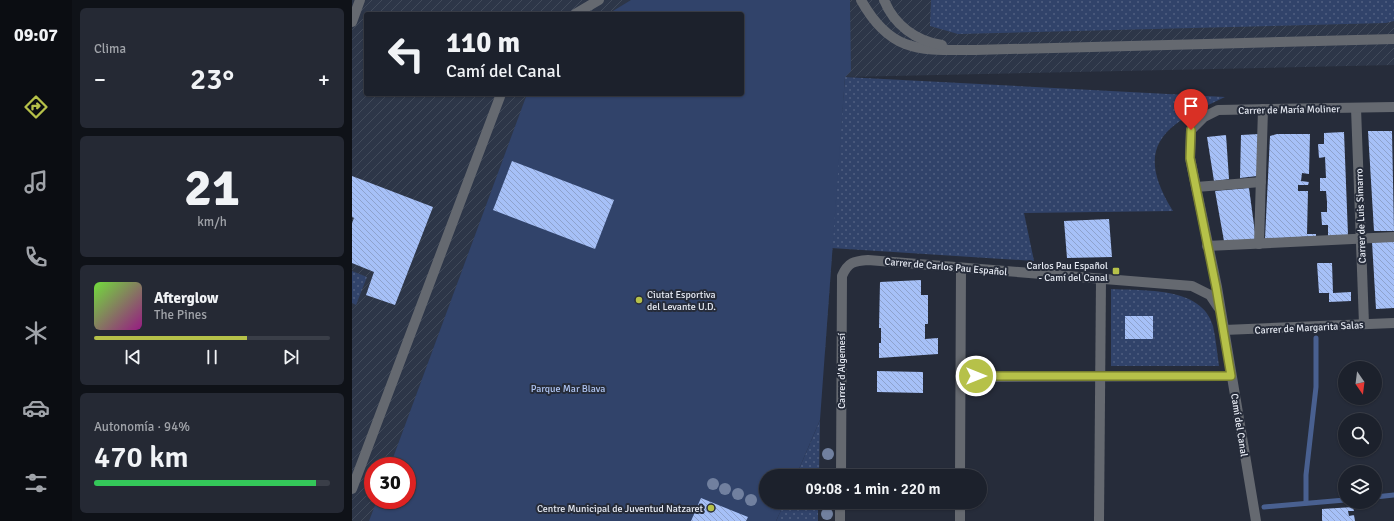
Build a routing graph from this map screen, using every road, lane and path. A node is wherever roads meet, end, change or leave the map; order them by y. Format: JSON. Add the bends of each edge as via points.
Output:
{"nodes":[{"id":1,"x":360,"y":0,"type":"edge"},
{"id":2,"x":599,"y":0,"type":"edge"},
{"id":3,"x":861,"y":0,"type":"edge"},
{"id":4,"x":884,"y":0,"type":"edge"},
{"id":5,"x":578,"y":12,"type":"edge"},
{"id":6,"x":352,"y":22,"type":"edge"},
{"id":7,"x":1394,"y":39,"type":"edge"},
{"id":8,"x":976,"y":50,"type":"junction"},
{"id":9,"x":500,"y":96,"type":"edge"},
{"id":10,"x":1394,"y":107,"type":"edge"},
{"id":11,"x":1356,"y":108,"type":"junction"},
{"id":12,"x":1263,"y":109,"type":"junction"},
{"id":13,"x":1191,"y":130,"type":"joint"},
{"id":14,"x":1261,"y":182,"type":"junction"},
{"id":15,"x":1196,"y":187,"type":"junction"},
{"id":16,"x":1394,"y":237,"type":"edge"},
{"id":17,"x":1361,"y":238,"type":"junction"},
{"id":18,"x":1259,"y":244,"type":"junction"},
{"id":19,"x":1208,"y":246,"type":"junction"},
{"id":20,"x":846,"y":266,"type":"joint"},
{"id":21,"x":962,"y":268,"type":"junction"},
{"id":22,"x":1102,"y":279,"type":"junction"},
{"id":23,"x":1222,"y":318,"type":"junction"},
{"id":24,"x":1394,"y":323,"type":"edge"},
{"id":25,"x":1364,"y":324,"type":"junction"},
{"id":26,"x":1224,"y":330,"type":"junction"},
{"id":27,"x":1231,"y":376,"type":"junction"},
{"id":28,"x":960,"y":377,"type":"junction"},
{"id":29,"x":1100,"y":377,"type":"junction"},
{"id":30,"x":841,"y":469,"type":"edge"},
{"id":31,"x":960,"y":469,"type":"edge"},
{"id":32,"x":352,"y":489,"type":"edge"},
{"id":33,"x":840,"y":509,"type":"edge"},
{"id":34,"x":960,"y":509,"type":"edge"},
{"id":35,"x":840,"y":521,"type":"edge"},
{"id":36,"x":960,"y":521,"type":"edge"},
{"id":37,"x":1099,"y":521,"type":"edge"},
{"id":38,"x":1256,"y":521,"type":"edge"}],
"edges":[{"from":1,"to":6,"type":"street"},
{"from":2,"to":5,"type":"street"},
{"from":3,"to":8,"type":"street","via":[[876,23],[910,46],[925,50]]},
{"from":4,"to":8,"type":"street","via":[[902,26],[919,39],[929,43]]},
{"from":7,"to":8,"type":"street"},
{"from":9,"to":32,"type":"street"},
{"from":10,"to":11,"type":"street","name":"Carrer de María Moliner"},
{"from":11,"to":12,"type":"street","name":"Carrer de María Moliner"},
{"from":11,"to":17,"type":"street","name":"Carrer de Luis Simarro"},
{"from":12,"to":13,"type":"street","name":"Carrer de María Moliner","via":[[1218,110],[1204,117]]},
{"from":12,"to":14,"type":"street"},
{"from":13,"to":15,"type":"street","name":"Camí del Canal","via":[[1190,158]]},
{"from":14,"to":15,"type":"street"},
{"from":14,"to":18,"type":"street"},
{"from":15,"to":19,"type":"street","name":"Camí del Canal"},
{"from":16,"to":17,"type":"street"},
{"from":17,"to":18,"type":"street"},
{"from":17,"to":25,"type":"street","name":"Carrer de Luis Simarro"},
{"from":18,"to":19,"type":"street"},
{"from":19,"to":23,"type":"street","name":"Camí del Canal"},
{"from":20,"to":21,"type":"street","name":"Carrer de Carlos Pau Español","via":[[856,261],[868,260]]},
{"from":20,"to":30,"type":"street","name":"Carrer d'Algemesí","via":[[842,276]]},
{"from":21,"to":22,"type":"street","name":"Carrer de Carlos Pau Español"},
{"from":21,"to":28,"type":"street"},
{"from":22,"to":23,"type":"street","name":"Carrer de Carlos Pau Español","via":[[1192,286],[1210,295],[1216,302]]},
{"from":22,"to":29,"type":"street"},
{"from":23,"to":26,"type":"street","name":"Camí del Canal"},
{"from":24,"to":25,"type":"street","name":"Carrer de Margarita Salas"},
{"from":25,"to":26,"type":"street","name":"Carrer de Margarita Salas"},
{"from":26,"to":27,"type":"street","name":"Camí del Canal"},
{"from":27,"to":29,"type":"street"},
{"from":27,"to":38,"type":"street","name":"Camí del Canal"},
{"from":28,"to":29,"type":"street"},
{"from":28,"to":31,"type":"street"},
{"from":29,"to":37,"type":"street"},
{"from":33,"to":35,"type":"street"},
{"from":34,"to":36,"type":"street"}]}
